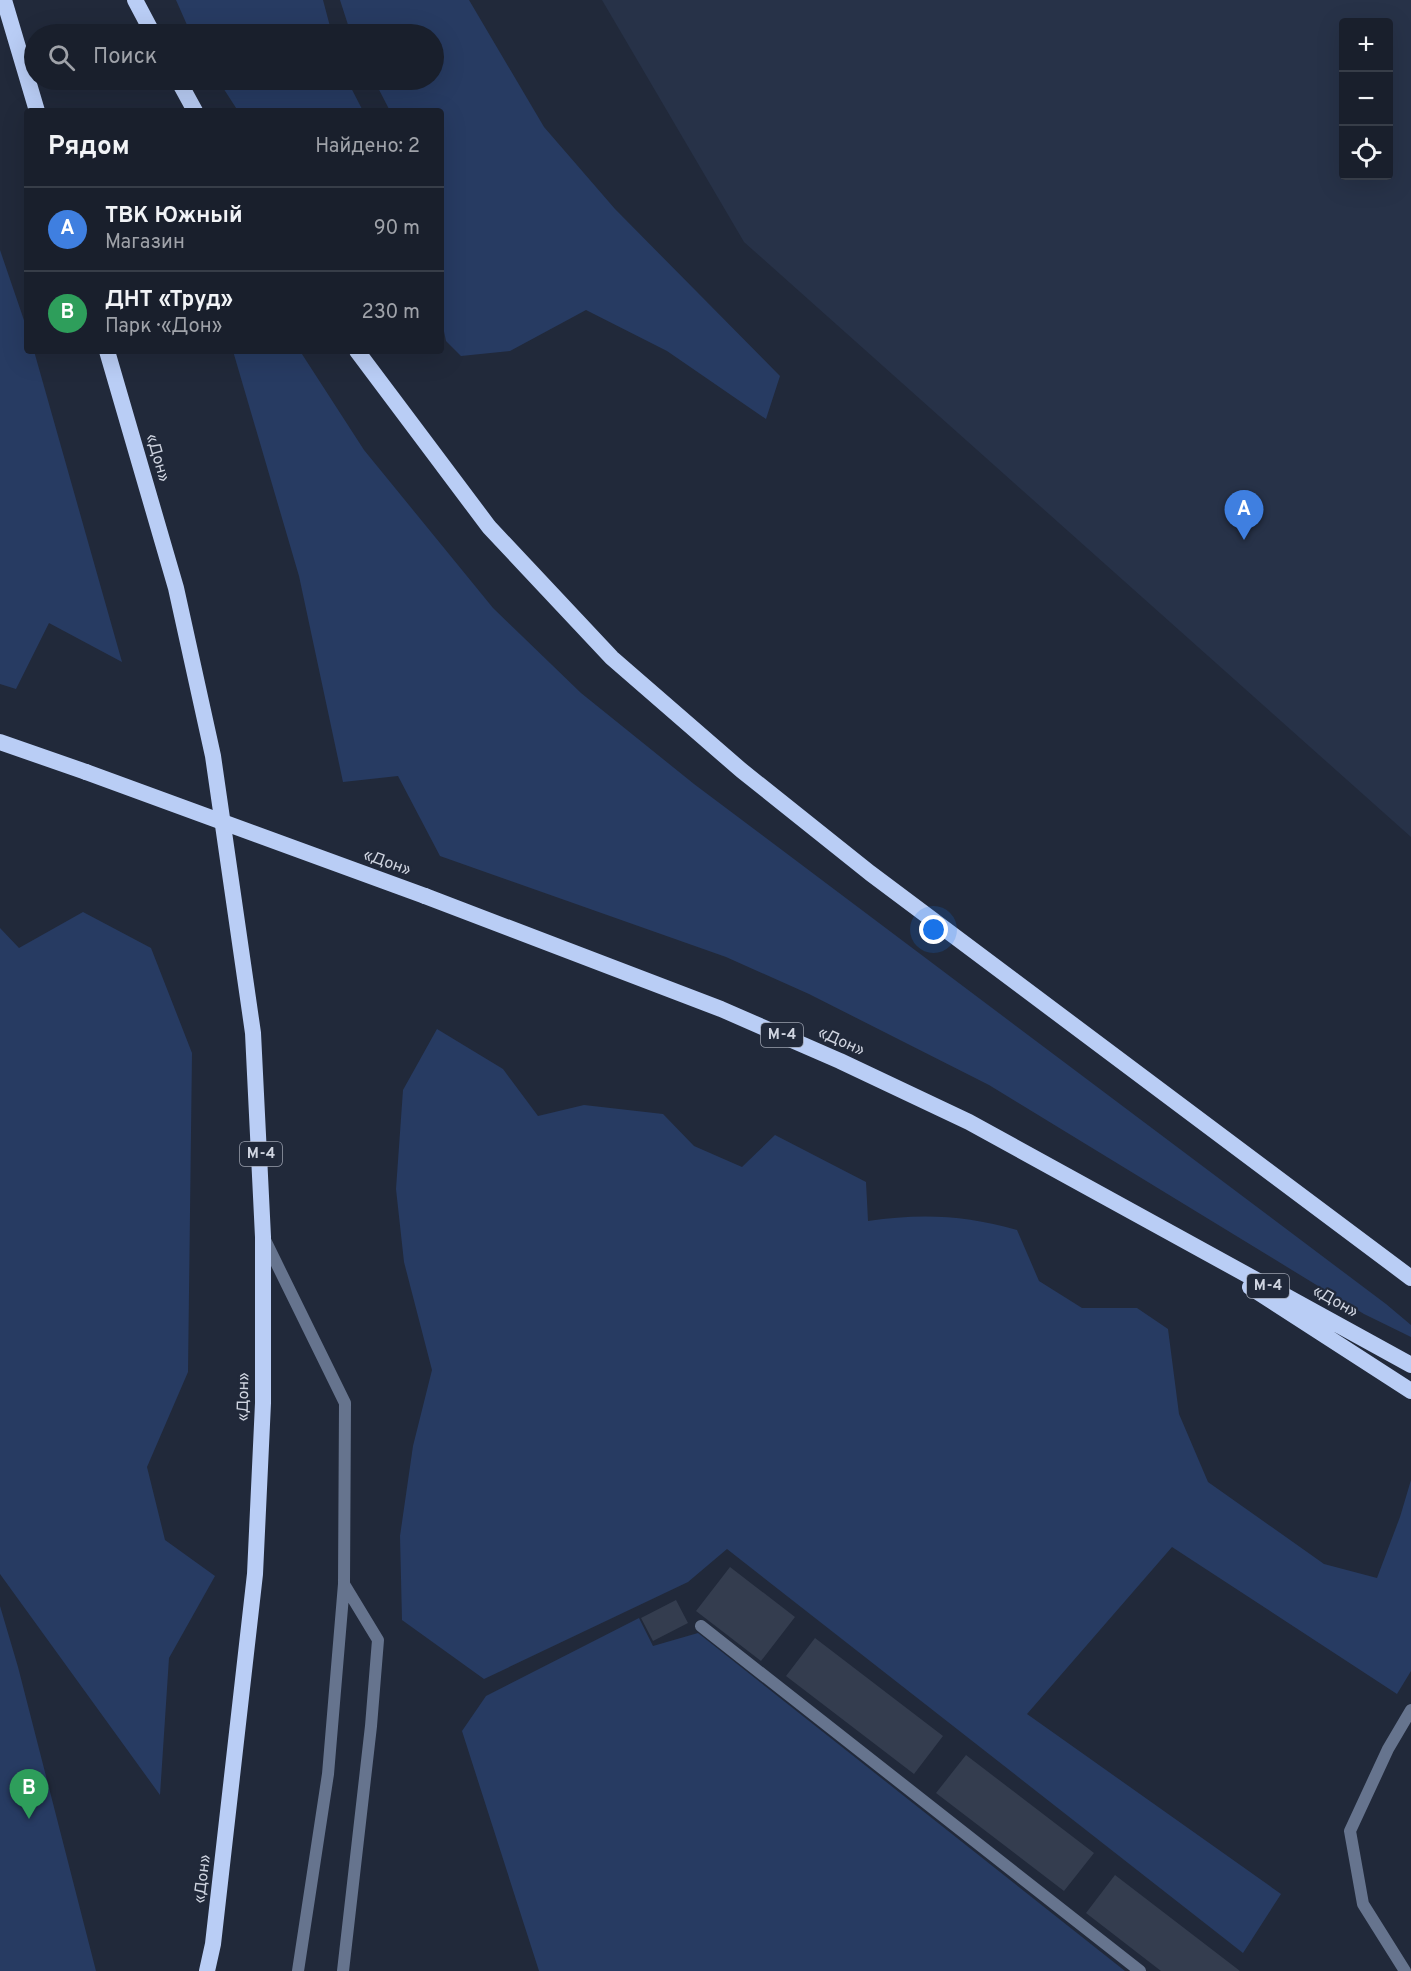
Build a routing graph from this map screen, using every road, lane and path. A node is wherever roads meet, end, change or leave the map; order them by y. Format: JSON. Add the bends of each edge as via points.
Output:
{"nodes":[{"id":1,"x":4,"y":0,"type":"edge"},
{"id":2,"x":135,"y":0,"type":"edge"},
{"id":3,"x":148,"y":24,"type":"edge"},
{"id":4,"x":24,"y":67,"type":"edge"},
{"id":5,"x":31,"y":90,"type":"edge"},
{"id":6,"x":183,"y":90,"type":"edge"},
{"id":7,"x":36,"y":108,"type":"edge"},
{"id":8,"x":193,"y":108,"type":"edge"},
{"id":9,"x":108,"y":354,"type":"edge"},
{"id":10,"x":359,"y":354,"type":"edge"},
{"id":11,"x":0,"y":742,"type":"edge"},
{"id":12,"x":1125,"y":1207,"type":"junction"},
{"id":13,"x":263,"y":1237,"type":"junction"},
{"id":14,"x":1411,"y":1278,"type":"edge"},
{"id":15,"x":1411,"y":1365,"type":"edge"},
{"id":16,"x":1411,"y":1391,"type":"edge"},
{"id":17,"x":344,"y":1584,"type":"junction"},
{"id":18,"x":701,"y":1626,"type":"dead end"},
{"id":19,"x":1411,"y":1710,"type":"edge"},
{"id":20,"x":207,"y":1971,"type":"edge"},
{"id":21,"x":298,"y":1971,"type":"edge"},
{"id":22,"x":343,"y":1971,"type":"edge"},
{"id":23,"x":1140,"y":1971,"type":"edge"},
{"id":24,"x":1405,"y":1971,"type":"edge"}],
"edges":[{"from":1,"to":4,"type":"highway"},
{"from":2,"to":3,"type":"highway"},
{"from":5,"to":7,"type":"highway"},
{"from":6,"to":8,"type":"highway"},
{"from":9,"to":13,"type":"highway","name":"«Дон»","number":"М-4","via":[[176,588],[213,756],[253,1034]]},
{"from":10,"to":14,"type":"highway","via":[[489,527],[612,658],[741,770],[861,866]]},
{"from":11,"to":12,"type":"highway","name":"«Дон»","number":"М-4","bridge":true,"via":[[710,1004],[969,1122]]},
{"from":12,"to":15,"type":"highway","name":"«Дон»","number":"М-4"},
{"from":12,"to":16,"type":"highway"},
{"from":13,"to":17,"type":"lane","via":[[345,1403]]},
{"from":13,"to":20,"type":"highway","name":"«Дон»","number":"М-4","via":[[263,1403],[255,1574],[232,1791]]},
{"from":17,"to":21,"type":"lane","via":[[328,1774]]},
{"from":17,"to":22,"type":"lane","via":[[378,1640]]},
{"from":18,"to":23,"type":"lane"},
{"from":19,"to":24,"type":"lane","via":[[1350,1831],[1363,1904]]}]}
